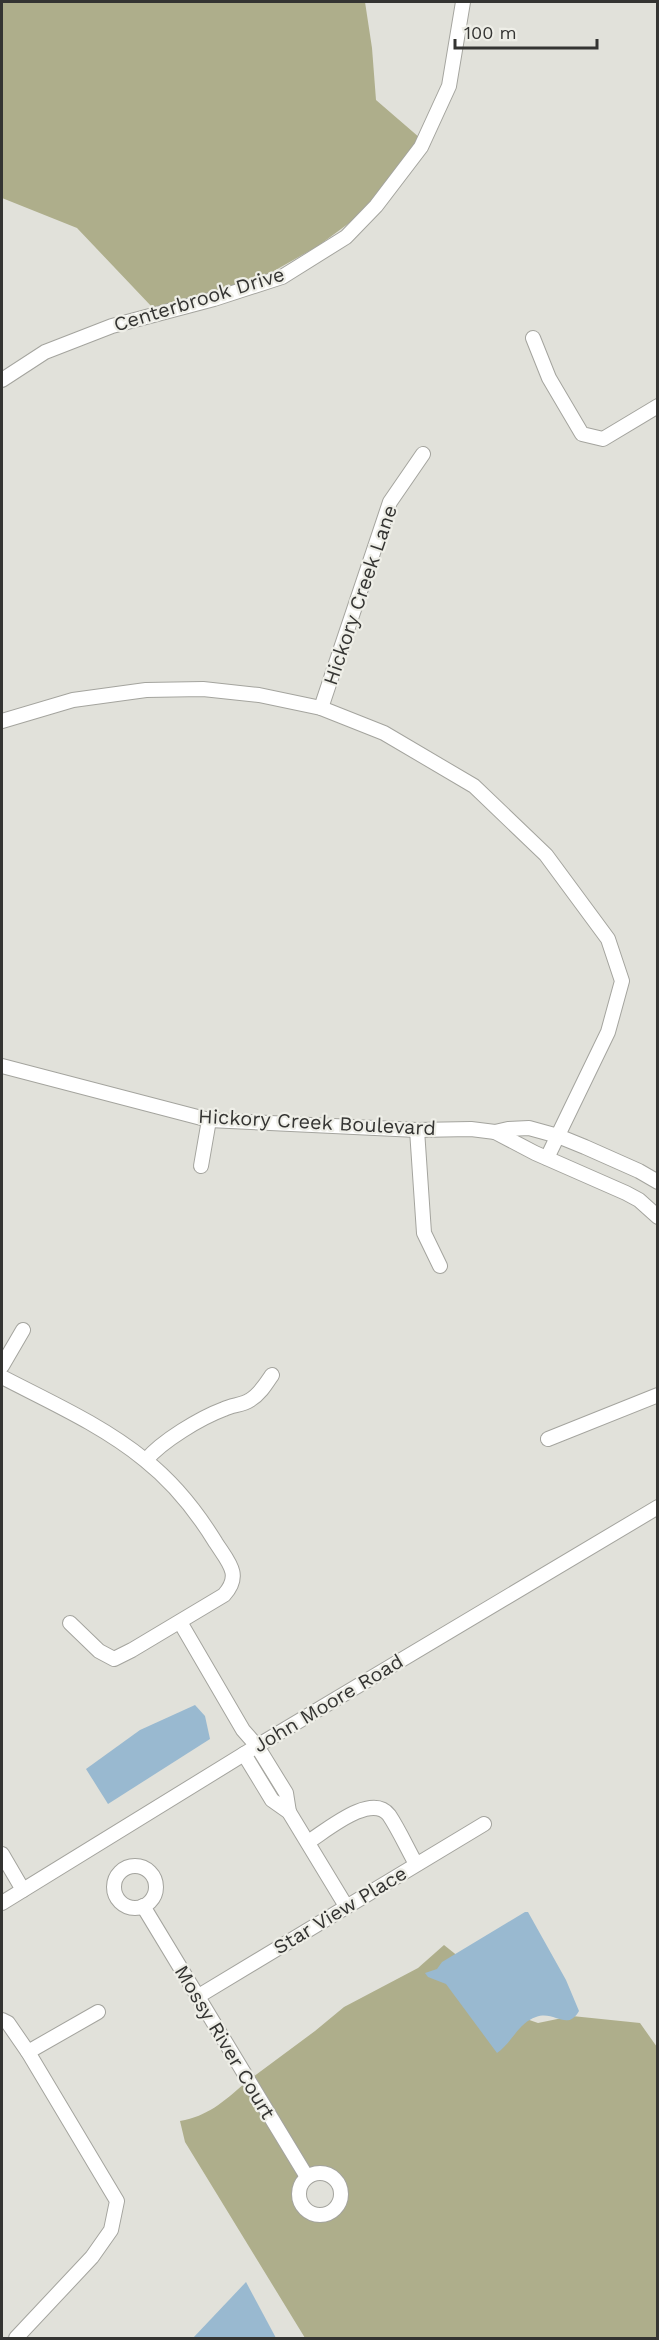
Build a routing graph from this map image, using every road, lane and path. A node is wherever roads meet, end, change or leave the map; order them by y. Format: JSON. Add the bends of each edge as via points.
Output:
{"nodes":[{"id":1,"x":463,"y":2,"type":"edge"},
{"id":2,"x":533,"y":338,"type":"dead end"},
{"id":3,"x":2,"y":380,"type":"edge"},
{"id":4,"x":657,"y":406,"type":"edge"},
{"id":5,"x":423,"y":454,"type":"dead end"},
{"id":6,"x":321,"y":708,"type":"junction"},
{"id":7,"x":2,"y":721,"type":"edge"},
{"id":8,"x":2,"y":1066,"type":"edge"},
{"id":9,"x":209,"y":1119,"type":"junction"},
{"id":10,"x":417,"y":1130,"type":"junction"},
{"id":11,"x":495,"y":1132,"type":"junction"},
{"id":12,"x":558,"y":1136,"type":"junction"},
{"id":13,"x":548,"y":1158,"type":"junction"},
{"id":14,"x":201,"y":1166,"type":"dead end"},
{"id":15,"x":657,"y":1182,"type":"edge"},
{"id":16,"x":657,"y":1217,"type":"edge"},
{"id":17,"x":440,"y":1266,"type":"dead end"},
{"id":18,"x":23,"y":1330,"type":"dead end"},
{"id":19,"x":2,"y":1366,"type":"edge"},
{"id":20,"x":272,"y":1375,"type":"dead end"},
{"id":21,"x":2,"y":1377,"type":"edge"},
{"id":22,"x":657,"y":1395,"type":"edge"},
{"id":23,"x":548,"y":1439,"type":"dead end"},
{"id":24,"x":146,"y":1460,"type":"junction"},
{"id":25,"x":657,"y":1507,"type":"edge"},
{"id":26,"x":180,"y":1622,"type":"junction"},
{"id":27,"x":70,"y":1623,"type":"dead end"},
{"id":28,"x":257,"y":1746,"type":"junction"},
{"id":29,"x":244,"y":1754,"type":"junction"},
{"id":30,"x":278,"y":1780,"type":"junction"},
{"id":31,"x":265,"y":1788,"type":"junction"},
{"id":32,"x":289,"y":1812,"type":"junction"},
{"id":33,"x":484,"y":1824,"type":"dead end"},
{"id":34,"x":308,"y":1842,"type":"junction"},
{"id":35,"x":2,"y":1854,"type":"edge"},
{"id":36,"x":416,"y":1864,"type":"junction"},
{"id":37,"x":23,"y":1890,"type":"junction"},
{"id":38,"x":2,"y":1903,"type":"edge"},
{"id":39,"x":143,"y":1906,"type":"dead end"},
{"id":40,"x":346,"y":1906,"type":"junction"},
{"id":41,"x":197,"y":1997,"type":"junction"},
{"id":42,"x":99,"y":2012,"type":"dead end"},
{"id":43,"x":2,"y":2020,"type":"edge"},
{"id":44,"x":28,"y":2052,"type":"junction"},
{"id":45,"x":307,"y":2177,"type":"dead end"},
{"id":46,"x":16,"y":2338,"type":"edge"}],
"edges":[{"from":1,"to":3,"type":"street","name":"Centerbrook Drive","via":[[449,86],[421,147],[376,206],[346,237],[282,277],[112,326],[45,352]]},
{"from":2,"to":4,"type":"street","via":[[549,378],[582,434],[603,439]]},
{"from":5,"to":6,"type":"street","name":"Hickory Creek Lane","via":[[390,502]]},
{"from":6,"to":7,"type":"street","via":[[214,690],[146,690],[73,700]]},
{"from":6,"to":12,"type":"street","via":[[384,733],[474,786],[546,855],[608,939],[622,981],[608,1032]]},
{"from":8,"to":9,"type":"street","name":"Hickory Creek Boulevard"},
{"from":9,"to":10,"type":"street","name":"Hickory Creek Boulevard"},
{"from":9,"to":14,"type":"street"},
{"from":10,"to":11,"type":"street","name":"Hickory Creek Boulevard"},
{"from":10,"to":17,"type":"street","via":[[424,1233]]},
{"from":11,"to":12,"type":"street","name":"Hickory Creek Boulevard","via":[[529,1128]]},
{"from":11,"to":13,"type":"street","name":"Hickory Creek Boulevard"},
{"from":12,"to":13,"type":"street"},
{"from":12,"to":15,"type":"street","name":"Hickory Creek Boulevard"},
{"from":13,"to":16,"type":"street","name":"Hickory Creek Boulevard","via":[[639,1200]]},
{"from":18,"to":19,"type":"street"},
{"from":20,"to":24,"type":"street","via":[[248,1401],[223,1409],[191,1427],[158,1447]]},
{"from":21,"to":24,"type":"street","via":[[98,1427]]},
{"from":22,"to":23,"type":"street"},
{"from":24,"to":26,"type":"street","via":[[197,1513],[234,1577],[224,1595]]},
{"from":25,"to":28,"type":"street","name":"John Moore Road"},
{"from":26,"to":27,"type":"street","via":[[114,1659],[99,1651]]},
{"from":26,"to":28,"type":"street","via":[[243,1730]]},
{"from":28,"to":29,"type":"street","name":"John Moore Road"},
{"from":28,"to":30,"type":"street"},
{"from":29,"to":31,"type":"street"},
{"from":29,"to":37,"type":"street","name":"John Moore Road"},
{"from":30,"to":31,"type":"street"},
{"from":30,"to":32,"type":"street","via":[[286,1793]]},
{"from":31,"to":32,"type":"street","via":[[272,1800]]},
{"from":32,"to":34,"type":"street"},
{"from":33,"to":36,"type":"street","name":"Star View Place"},
{"from":34,"to":36,"type":"street","via":[[357,1811],[375,1807],[388,1815]]},
{"from":34,"to":40,"type":"street"},
{"from":35,"to":37,"type":"street"},
{"from":36,"to":40,"type":"street","name":"Star View Place"},
{"from":37,"to":38,"type":"street","name":"John Moore Road"},
{"from":39,"to":41,"type":"street","name":"Mossy River Court"},
{"from":40,"to":41,"type":"street","name":"Star View Place"},
{"from":41,"to":45,"type":"street","name":"Mossy River Court"},
{"from":42,"to":44,"type":"street"},
{"from":43,"to":44,"type":"street","via":[[8,2022]]},
{"from":44,"to":46,"type":"street","via":[[117,2201],[111,2230],[92,2257]]}]}
